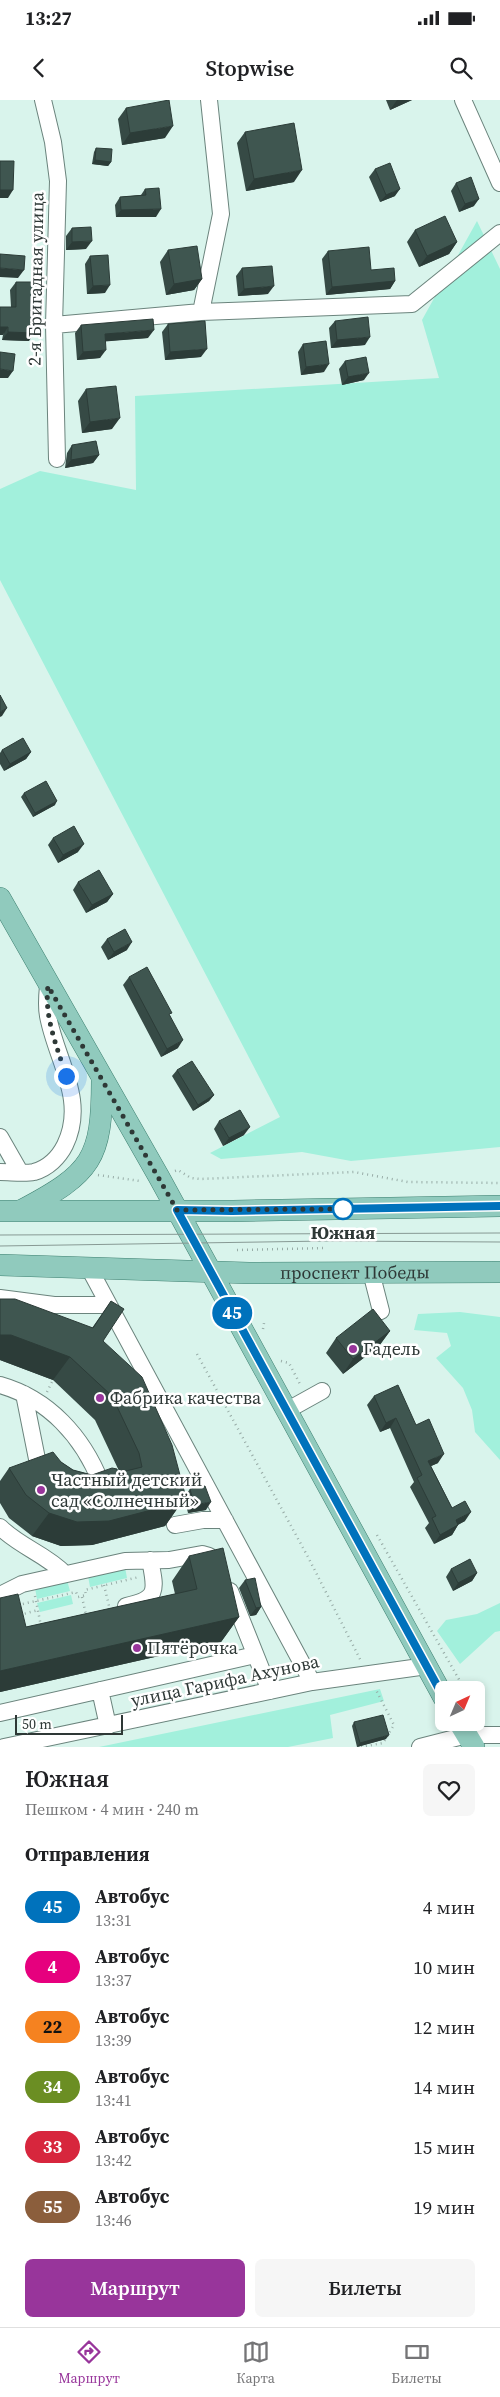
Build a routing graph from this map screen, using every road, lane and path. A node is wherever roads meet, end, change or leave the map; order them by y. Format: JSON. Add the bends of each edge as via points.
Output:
{"nodes":[{"id":1,"x":43,"y":100,"type":"edge"},
{"id":2,"x":210,"y":100,"type":"edge"},
{"id":3,"x":463,"y":100,"type":"edge"},
{"id":4,"x":500,"y":183,"type":"edge"},
{"id":5,"x":500,"y":233,"type":"edge"},
{"id":6,"x":201,"y":312,"type":"junction"},
{"id":7,"x":54,"y":326,"type":"junction"},
{"id":8,"x":57,"y":459,"type":"dead end"},
{"id":9,"x":0,"y":898,"type":"edge"},
{"id":10,"x":48,"y":986,"type":"junction"},
{"id":11,"x":102,"y":1077,"type":"junction"},
{"id":12,"x":0,"y":1137,"type":"edge"},
{"id":13,"x":0,"y":1172,"type":"edge"},
{"id":14,"x":20,"y":1172,"type":"junction"},
{"id":15,"x":172,"y":1173,"type":"dead end"},
{"id":16,"x":94,"y":1174,"type":"dead end"},
{"id":17,"x":144,"y":1181,"type":"dead end"},
{"id":18,"x":500,"y":1183,"type":"edge"},
{"id":19,"x":500,"y":1206,"type":"edge"},
{"id":20,"x":177,"y":1210,"type":"junction"},
{"id":21,"x":10,"y":1211,"type":"edge"},
{"id":22,"x":327,"y":1248,"type":"dead end"},
{"id":23,"x":237,"y":1250,"type":"dead end"},
{"id":24,"x":0,"y":1265,"type":"edge"},
{"id":25,"x":89,"y":1268,"type":"junction"},
{"id":26,"x":210,"y":1272,"type":"junction"},
{"id":27,"x":371,"y":1272,"type":"junction"},
{"id":28,"x":500,"y":1272,"type":"edge"},
{"id":29,"x":0,"y":1298,"type":"edge"},
{"id":30,"x":109,"y":1305,"type":"junction"},
{"id":31,"x":381,"y":1311,"type":"dead end"},
{"id":32,"x":264,"y":1323,"type":"dead end"},
{"id":33,"x":262,"y":1332,"type":"dead end"},
{"id":34,"x":197,"y":1354,"type":"dead end"},
{"id":35,"x":278,"y":1361,"type":"dead end"},
{"id":36,"x":0,"y":1385,"type":"edge"},
{"id":37,"x":322,"y":1391,"type":"dead end"},
{"id":38,"x":24,"y":1394,"type":"junction"},
{"id":39,"x":305,"y":1400,"type":"junction"},
{"id":40,"x":286,"y":1411,"type":"junction"},
{"id":41,"x":38,"y":1464,"type":"junction"},
{"id":42,"x":23,"y":1470,"type":"edge"},
{"id":43,"x":58,"y":1483,"type":"edge"},
{"id":44,"x":101,"y":1483,"type":"edge"},
{"id":45,"x":225,"y":1520,"type":"junction"},
{"id":46,"x":175,"y":1526,"type":"edge"},
{"id":47,"x":0,"y":1527,"type":"edge"},
{"id":48,"x":373,"y":1529,"type":"dead end"},
{"id":49,"x":125,"y":1561,"type":"junction"},
{"id":50,"x":151,"y":1567,"type":"junction"},
{"id":51,"x":65,"y":1574,"type":"junction"},
{"id":52,"x":130,"y":1580,"type":"junction"},
{"id":53,"x":32,"y":1582,"type":"junction"},
{"id":54,"x":104,"y":1586,"type":"junction"},
{"id":55,"x":5,"y":1593,"type":"edge"},
{"id":56,"x":82,"y":1597,"type":"junction"},
{"id":57,"x":36,"y":1601,"type":"junction"},
{"id":58,"x":135,"y":1604,"type":"junction"},
{"id":59,"x":38,"y":1610,"type":"junction"},
{"id":60,"x":110,"y":1610,"type":"junction"},
{"id":61,"x":15,"y":1611,"type":"junction"},
{"id":62,"x":86,"y":1616,"type":"joint"},
{"id":63,"x":41,"y":1626,"type":"edge"},
{"id":64,"x":255,"y":1655,"type":"junction"},
{"id":65,"x":426,"y":1666,"type":"junction"},
{"id":66,"x":368,"y":1674,"type":"junction"},
{"id":67,"x":461,"y":1681,"type":"edge"},
{"id":68,"x":312,"y":1682,"type":"junction"},
{"id":69,"x":435,"y":1682,"type":"edge"},
{"id":70,"x":100,"y":1690,"type":"junction"},
{"id":71,"x":270,"y":1691,"type":"junction"},
{"id":72,"x":0,"y":1713,"type":"edge"},
{"id":73,"x":108,"y":1726,"type":"junction"},
{"id":74,"x":467,"y":1735,"type":"edge"},
{"id":75,"x":500,"y":1735,"type":"edge"},
{"id":76,"x":4,"y":1747,"type":"edge"},
{"id":77,"x":361,"y":1747,"type":"edge"},
{"id":78,"x":420,"y":1747,"type":"edge"}],
"edges":[{"from":1,"to":7,"type":"street","name":"2-я Бригадная улица","via":[[58,181]]},
{"from":2,"to":6,"type":"street","via":[[221,214]]},
{"from":3,"to":4,"type":"street"},
{"from":5,"to":6,"type":"street","via":[[412,304]]},
{"from":6,"to":7,"type":"street"},
{"from":7,"to":8,"type":"street","name":"2-я Бригадная улица"},
{"from":9,"to":10,"type":"main road"},
{"from":10,"to":11,"type":"main road"},
{"from":10,"to":14,"type":"street","via":[[48,1018],[70,1088],[72,1124],[68,1139],[56,1159],[38,1170]]},
{"from":11,"to":20,"type":"main road"},
{"from":11,"to":21,"type":"main road","via":[[102,1124],[93,1153],[83,1169],[70,1183]]},
{"from":12,"to":14,"type":"street"},
{"from":13,"to":14,"type":"street"},
{"from":15,"to":18,"type":"path","via":[[178,1170],[200,1179],[354,1172],[408,1182]]},
{"from":16,"to":17,"type":"path"},
{"from":19,"to":20,"type":"main road"},
{"from":20,"to":21,"type":"main road"},
{"from":20,"to":26,"type":"main road"},
{"from":22,"to":23,"type":"path"},
{"from":24,"to":25,"type":"main road","name":"проспект Победы"},
{"from":25,"to":26,"type":"main road","name":"проспект Победы"},
{"from":25,"to":30,"type":"street"},
{"from":26,"to":27,"type":"main road","name":"проспект Победы"},
{"from":26,"to":40,"type":"main road"},
{"from":27,"to":28,"type":"main road","name":"проспект Победы"},
{"from":27,"to":31,"type":"street"},
{"from":29,"to":30,"type":"street","via":[[54,1305]]},
{"from":30,"to":45,"type":"street"},
{"from":32,"to":33,"type":"path"},
{"from":34,"to":66,"type":"path","via":[[308,1556]]},
{"from":35,"to":39,"type":"path","via":[[289,1363]]},
{"from":36,"to":38,"type":"street"},
{"from":37,"to":39,"type":"street"},
{"from":38,"to":41,"type":"street"},
{"from":38,"to":44,"type":"street","via":[[68,1426],[89,1455]]},
{"from":39,"to":40,"type":"street"},
{"from":40,"to":65,"type":"main road"},
{"from":41,"to":42,"type":"street"},
{"from":41,"to":43,"type":"street"},
{"from":45,"to":46,"type":"street","via":[[203,1520]]},
{"from":45,"to":68,"type":"street"},
{"from":47,"to":51,"type":"street","via":[[19,1543],[50,1559]]},
{"from":48,"to":67,"type":"path"},
{"from":49,"to":50,"type":"street"},
{"from":49,"to":51,"type":"street"},
{"from":49,"to":52,"type":"path"},
{"from":50,"to":52,"type":"path"},
{"from":50,"to":58,"type":"street","via":[[156,1586],[154,1591],[148,1600]]},
{"from":50,"to":64,"type":"street","via":[[169,1560],[204,1554],[218,1562]]},
{"from":51,"to":53,"type":"street"},
{"from":52,"to":54,"type":"path"},
{"from":52,"to":58,"type":"path"},
{"from":53,"to":55,"type":"street"},
{"from":53,"to":57,"type":"path"},
{"from":54,"to":56,"type":"path","via":[[85,1590],[86,1596]]},
{"from":54,"to":60,"type":"path"},
{"from":55,"to":61,"type":"street"},
{"from":56,"to":57,"type":"path","via":[[78,1597],[76,1592]]},
{"from":56,"to":62,"type":"path"},
{"from":57,"to":59,"type":"path"},
{"from":57,"to":61,"type":"path"},
{"from":58,"to":60,"type":"street"},
{"from":59,"to":61,"type":"path"},
{"from":59,"to":63,"type":"path"},
{"from":60,"to":62,"type":"street"},
{"from":64,"to":70,"type":"street"},
{"from":64,"to":71,"type":"street"},
{"from":65,"to":66,"type":"street","name":"улица Гарифа Ахунова"},
{"from":65,"to":69,"type":"main road"},
{"from":66,"to":68,"type":"street","name":"улица Гарифа Ахунова"},
{"from":66,"to":77,"type":"path","via":[[394,1725],[383,1743]]},
{"from":68,"to":71,"type":"street","name":"улица Гарифа Ахунова"},
{"from":70,"to":72,"type":"street"},
{"from":70,"to":73,"type":"street"},
{"from":71,"to":73,"type":"street","name":"улица Гарифа Ахунова"},
{"from":73,"to":76,"type":"street","name":"улица Гарифа Ахунова"},
{"from":74,"to":75,"type":"street"},
{"from":74,"to":78,"type":"street"}]}
